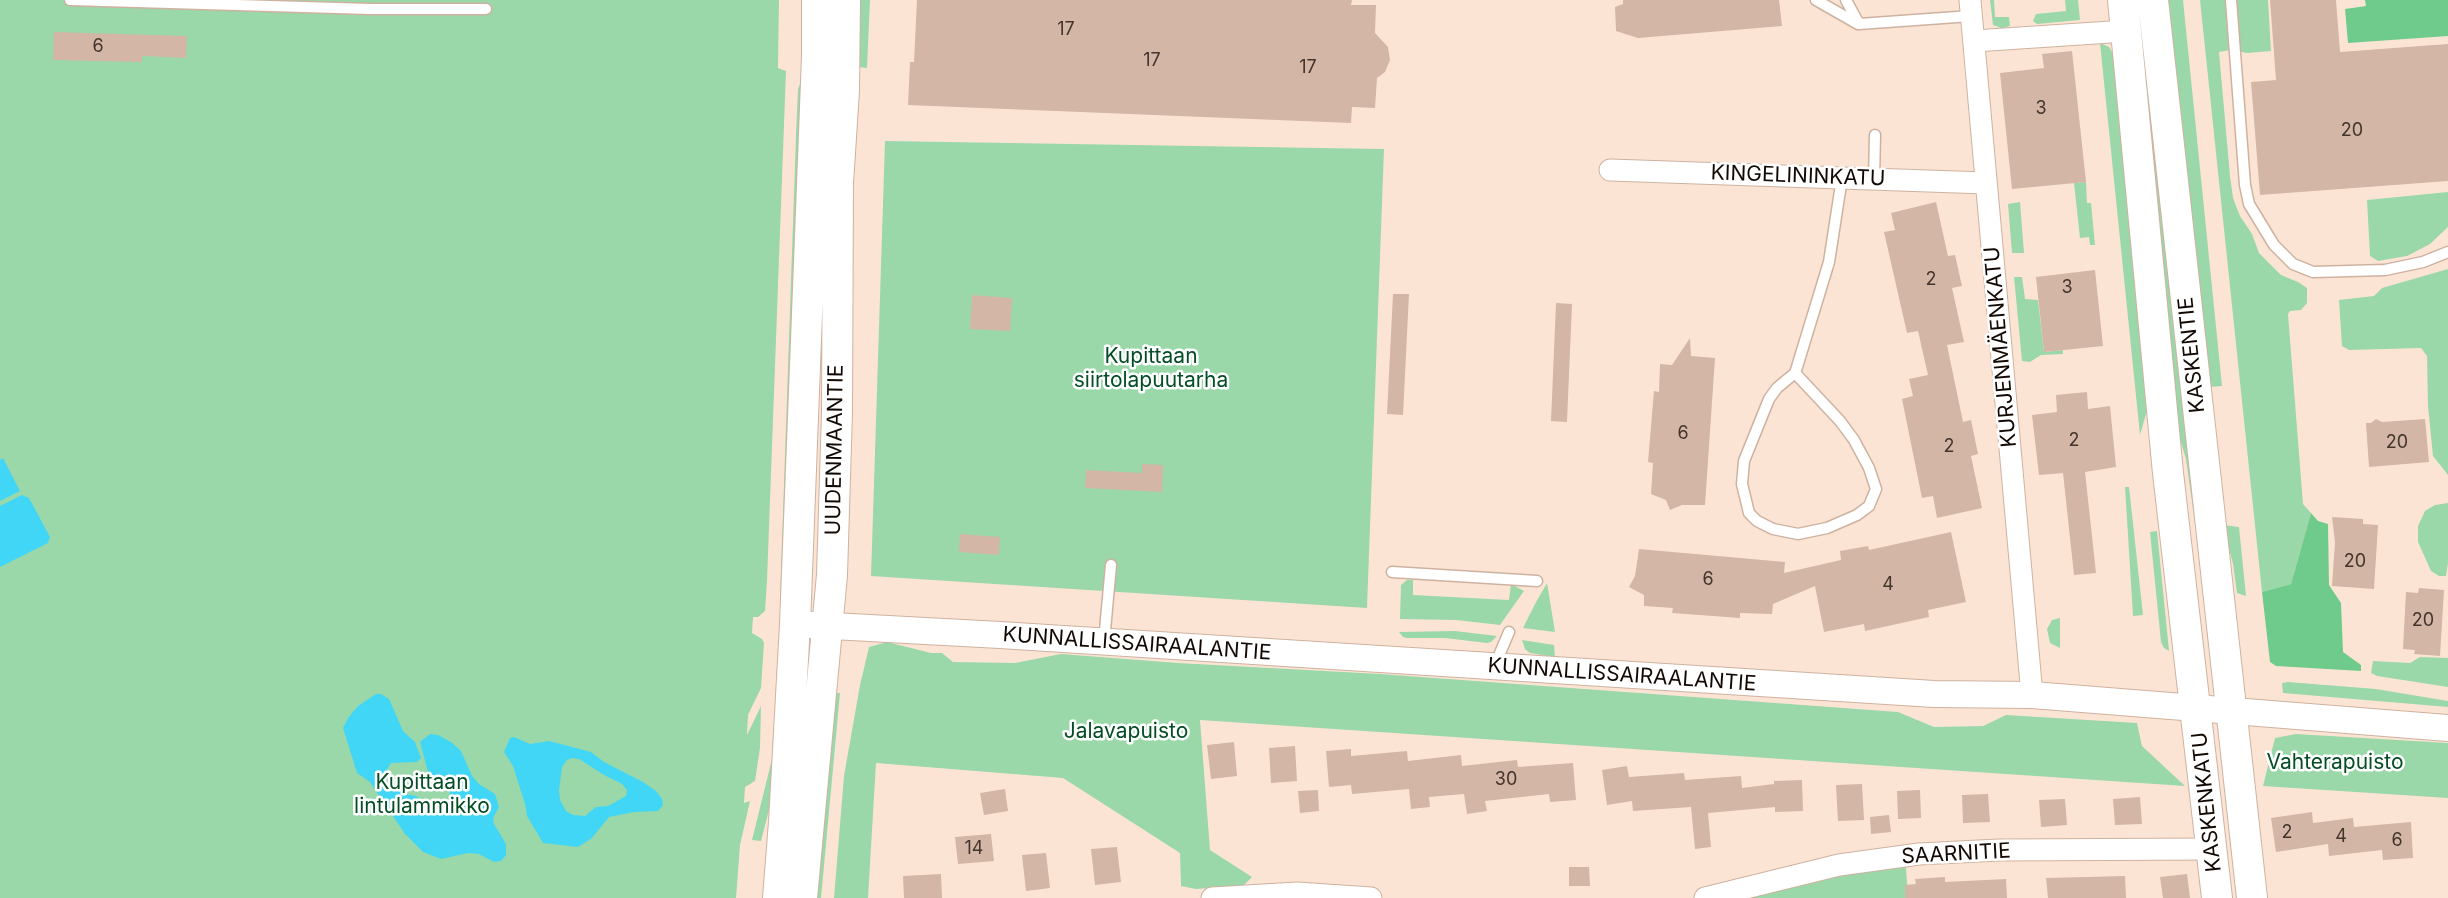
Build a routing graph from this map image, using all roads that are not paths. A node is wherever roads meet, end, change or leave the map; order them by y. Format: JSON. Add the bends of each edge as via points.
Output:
{"nodes":[{"id":1,"x":70,"y":0,"type":"edge"},
{"id":2,"x":817,"y":0,"type":"edge"},
{"id":3,"x":845,"y":0,"type":"edge"},
{"id":4,"x":1816,"y":0,"type":"edge"},
{"id":5,"x":1846,"y":0,"type":"edge"},
{"id":6,"x":2123,"y":0,"type":"edge"},
{"id":7,"x":2153,"y":0,"type":"edge"},
{"id":8,"x":2231,"y":0,"type":"edge"},
{"id":9,"x":370,"y":5,"type":"edge"},
{"id":10,"x":1971,"y":8,"type":"edge"},
{"id":11,"x":486,"y":9,"type":"dead end"},
{"id":12,"x":1859,"y":24,"type":"junction"},
{"id":13,"x":2126,"y":31,"type":"junction"},
{"id":14,"x":1974,"y":41,"type":"junction"},
{"id":15,"x":1875,"y":135,"type":"dead end"},
{"id":16,"x":1610,"y":170,"type":"dead end"},
{"id":17,"x":1842,"y":178,"type":"junction"},
{"id":18,"x":1874,"y":179,"type":"junction"},
{"id":19,"x":1986,"y":183,"type":"junction"},
{"id":20,"x":2448,"y":252,"type":"edge"},
{"id":21,"x":1795,"y":373,"type":"junction"},
{"id":22,"x":1111,"y":565,"type":"dead end"},
{"id":23,"x":1392,"y":572,"type":"dead end"},
{"id":24,"x":1538,"y":581,"type":"dead end"},
{"id":25,"x":795,"y":624,"type":"junction"},
{"id":26,"x":829,"y":626,"type":"junction"},
{"id":27,"x":1509,"y":632,"type":"dead end"},
{"id":28,"x":1104,"y":641,"type":"junction"},
{"id":29,"x":1494,"y":667,"type":"junction"},
{"id":30,"x":2032,"y":695,"type":"junction"},
{"id":31,"x":2196,"y":707,"type":"junction"},
{"id":32,"x":2231,"y":711,"type":"junction"},
{"id":33,"x":2448,"y":728,"type":"edge"},
{"id":34,"x":2212,"y":849,"type":"junction"},
{"id":35,"x":778,"y":898,"type":"edge"},
{"id":36,"x":802,"y":898,"type":"edge"},
{"id":37,"x":1212,"y":898,"type":"edge"},
{"id":38,"x":1371,"y":898,"type":"edge"},
{"id":39,"x":1705,"y":898,"type":"edge"},
{"id":40,"x":2217,"y":898,"type":"edge"},
{"id":41,"x":2252,"y":898,"type":"edge"}],
"edges":[{"from":1,"to":9,"type":"lane"},
{"from":2,"to":25,"type":"main road","name":"UUDENMAANTIE"},
{"from":3,"to":26,"type":"main road","name":"UUDENMAANTIE"},
{"from":4,"to":12,"type":"lane"},
{"from":5,"to":12,"type":"lane"},
{"from":6,"to":13,"type":"main road","name":"KASKENTIE"},
{"from":7,"to":32,"type":"main road","name":"KASKENTIE"},
{"from":8,"to":20,"type":"lane","via":[[2245,185],[2249,204],[2274,245],[2293,264],[2313,273],[2385,270]]},
{"from":9,"to":11,"type":"lane"},
{"from":10,"to":12,"type":"lane"},
{"from":10,"to":14,"type":"street","name":"KURJENMÄENKATU"},
{"from":13,"to":14,"type":"street"},
{"from":13,"to":31,"type":"main road","name":"KASKENTIE","via":[[2168,473]]},
{"from":14,"to":19,"type":"street","name":"KURJENMÄENKATU"},
{"from":15,"to":18,"type":"lane"},
{"from":16,"to":17,"type":"street","name":"KINGELININKATU"},
{"from":17,"to":18,"type":"street","name":"KINGELININKATU"},
{"from":17,"to":21,"type":"lane","via":[[1829,262]]},
{"from":18,"to":19,"type":"street","name":"KINGELININKATU"},
{"from":19,"to":30,"type":"street","name":"KURJENMÄENKATU"},
{"from":21,"to":21,"type":"lane","via":[[1769,399],[1744,462],[1742,484],[1749,513],[1756,521],[1798,534],[1827,528],[1857,515],[1869,506],[1876,489],[1854,440]]},
{"from":22,"to":28,"type":"lane"},
{"from":23,"to":24,"type":"lane"},
{"from":25,"to":26,"type":"street","name":"KUNNALLISSAIRAALANTIE"},
{"from":25,"to":35,"type":"main road","name":"UUDENMAANTIE"},
{"from":26,"to":28,"type":"street","name":"KUNNALLISSAIRAALANTIE"},
{"from":26,"to":36,"type":"main road","name":"UUDENMAANTIE"},
{"from":27,"to":29,"type":"lane"},
{"from":28,"to":29,"type":"street","name":"KUNNALLISSAIRAALANTIE"},
{"from":29,"to":30,"type":"street","name":"KUNNALLISSAIRAALANTIE","via":[[1922,693]]},
{"from":30,"to":31,"type":"street","name":"KUNNALLISSAIRAALANTIE"},
{"from":31,"to":32,"type":"street","name":"KUNNALLISSAIRAALANTIE"},
{"from":31,"to":34,"type":"main road","name":"KASKENKATU"},
{"from":32,"to":33,"type":"street","name":"KUNNALLISSAIRAALANTIE"},
{"from":32,"to":41,"type":"main road","name":"KASKENKATU"},
{"from":34,"to":39,"type":"street","name":"SAARNITIE","via":[[1919,854],[1839,865]]},
{"from":34,"to":40,"type":"main road","name":"KASKENKATU"},
{"from":37,"to":38,"type":"street","via":[[1297,893]]}]}
